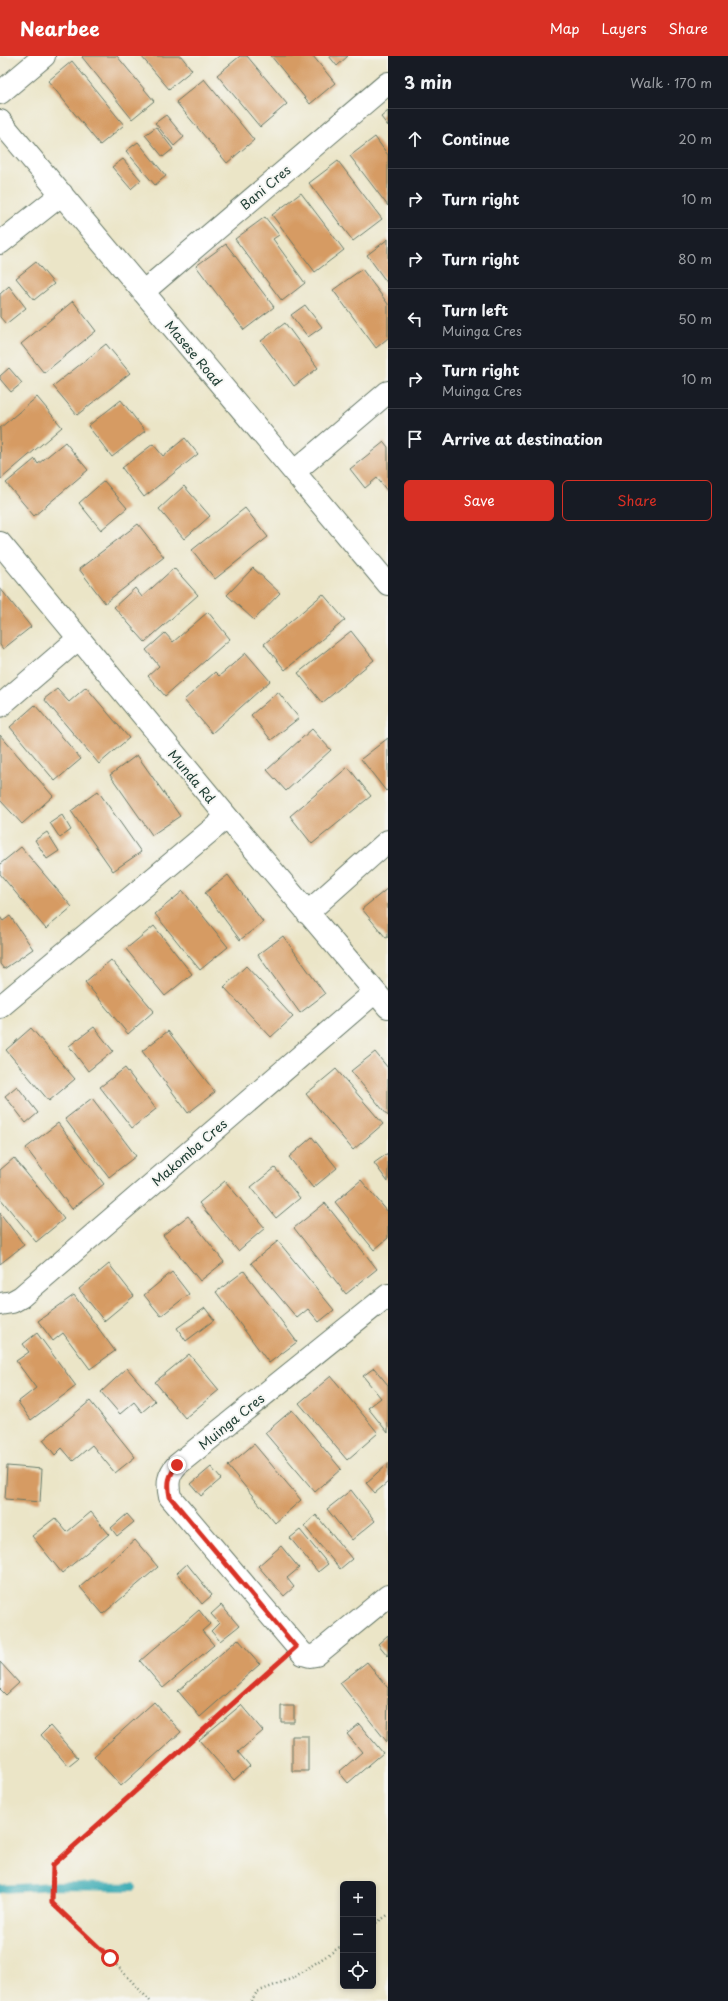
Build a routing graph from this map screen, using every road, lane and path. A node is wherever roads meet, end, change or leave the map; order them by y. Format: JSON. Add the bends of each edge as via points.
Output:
{"nodes":[{"id":1,"x":44,"y":56,"type":"edge"},
{"id":2,"x":388,"y":83,"type":"edge"},
{"id":3,"x":0,"y":93,"type":"edge"},
{"id":4,"x":0,"y":121,"type":"edge"},
{"id":5,"x":62,"y":194,"type":"junction"},
{"id":6,"x":0,"y":243,"type":"edge"},
{"id":7,"x":142,"y":292,"type":"junction"},
{"id":8,"x":388,"y":392,"type":"edge"},
{"id":9,"x":294,"y":472,"type":"junction"},
{"id":10,"x":0,"y":543,"type":"edge"},
{"id":11,"x":388,"y":584,"type":"edge"},
{"id":12,"x":78,"y":639,"type":"junction"},
{"id":13,"x":0,"y":706,"type":"edge"},
{"id":14,"x":226,"y":817,"type":"junction"},
{"id":15,"x":388,"y":841,"type":"edge"},
{"id":16,"x":307,"y":913,"type":"junction"},
{"id":17,"x":381,"y":999,"type":"edge"},
{"id":18,"x":0,"y":1007,"type":"edge"},
{"id":19,"x":388,"y":1295,"type":"edge"},
{"id":20,"x":0,"y":1304,"type":"edge"},
{"id":21,"x":388,"y":1596,"type":"edge"},
{"id":22,"x":296,"y":1647,"type":"junction"},
{"id":23,"x":388,"y":1916,"type":"edge"},
{"id":24,"x":376,"y":1923,"type":"edge"},
{"id":25,"x":340,"y":1947,"type":"edge"},
{"id":26,"x":150,"y":2001,"type":"edge"},
{"id":27,"x":251,"y":2001,"type":"edge"}],
"edges":[{"from":1,"to":3,"type":"street"},
{"from":2,"to":7,"type":"street","name":"Bani Cres"},
{"from":4,"to":5,"type":"street","name":"Masese Road"},
{"from":5,"to":6,"type":"street"},
{"from":5,"to":7,"type":"street","name":"Masese Road"},
{"from":7,"to":9,"type":"street","name":"Masese Road"},
{"from":8,"to":9,"type":"street"},
{"from":9,"to":11,"type":"street","name":"Masese Road"},
{"from":10,"to":12,"type":"street","name":"Munda Rd"},
{"from":12,"to":13,"type":"street"},
{"from":12,"to":14,"type":"street","name":"Munda Rd"},
{"from":14,"to":16,"type":"street","name":"Munda Rd"},
{"from":14,"to":18,"type":"street"},
{"from":15,"to":16,"type":"street"},
{"from":16,"to":17,"type":"street","name":"Munda Rd"},
{"from":17,"to":20,"type":"street","name":"Makomba Cres","via":[[21,1297]]},
{"from":19,"to":22,"type":"street","name":"Muinga Cres","via":[[170,1473],[170,1497]]},
{"from":21,"to":22,"type":"street","name":"Muinga Cres","via":[[316,1655],[303,1654]]},
{"from":22,"to":26,"type":"path","via":[[53,1865],[52,1903],[110,1958]]},
{"from":23,"to":24,"type":"path"},
{"from":25,"to":27,"type":"path","via":[[293,1978],[257,1992]]}]}
